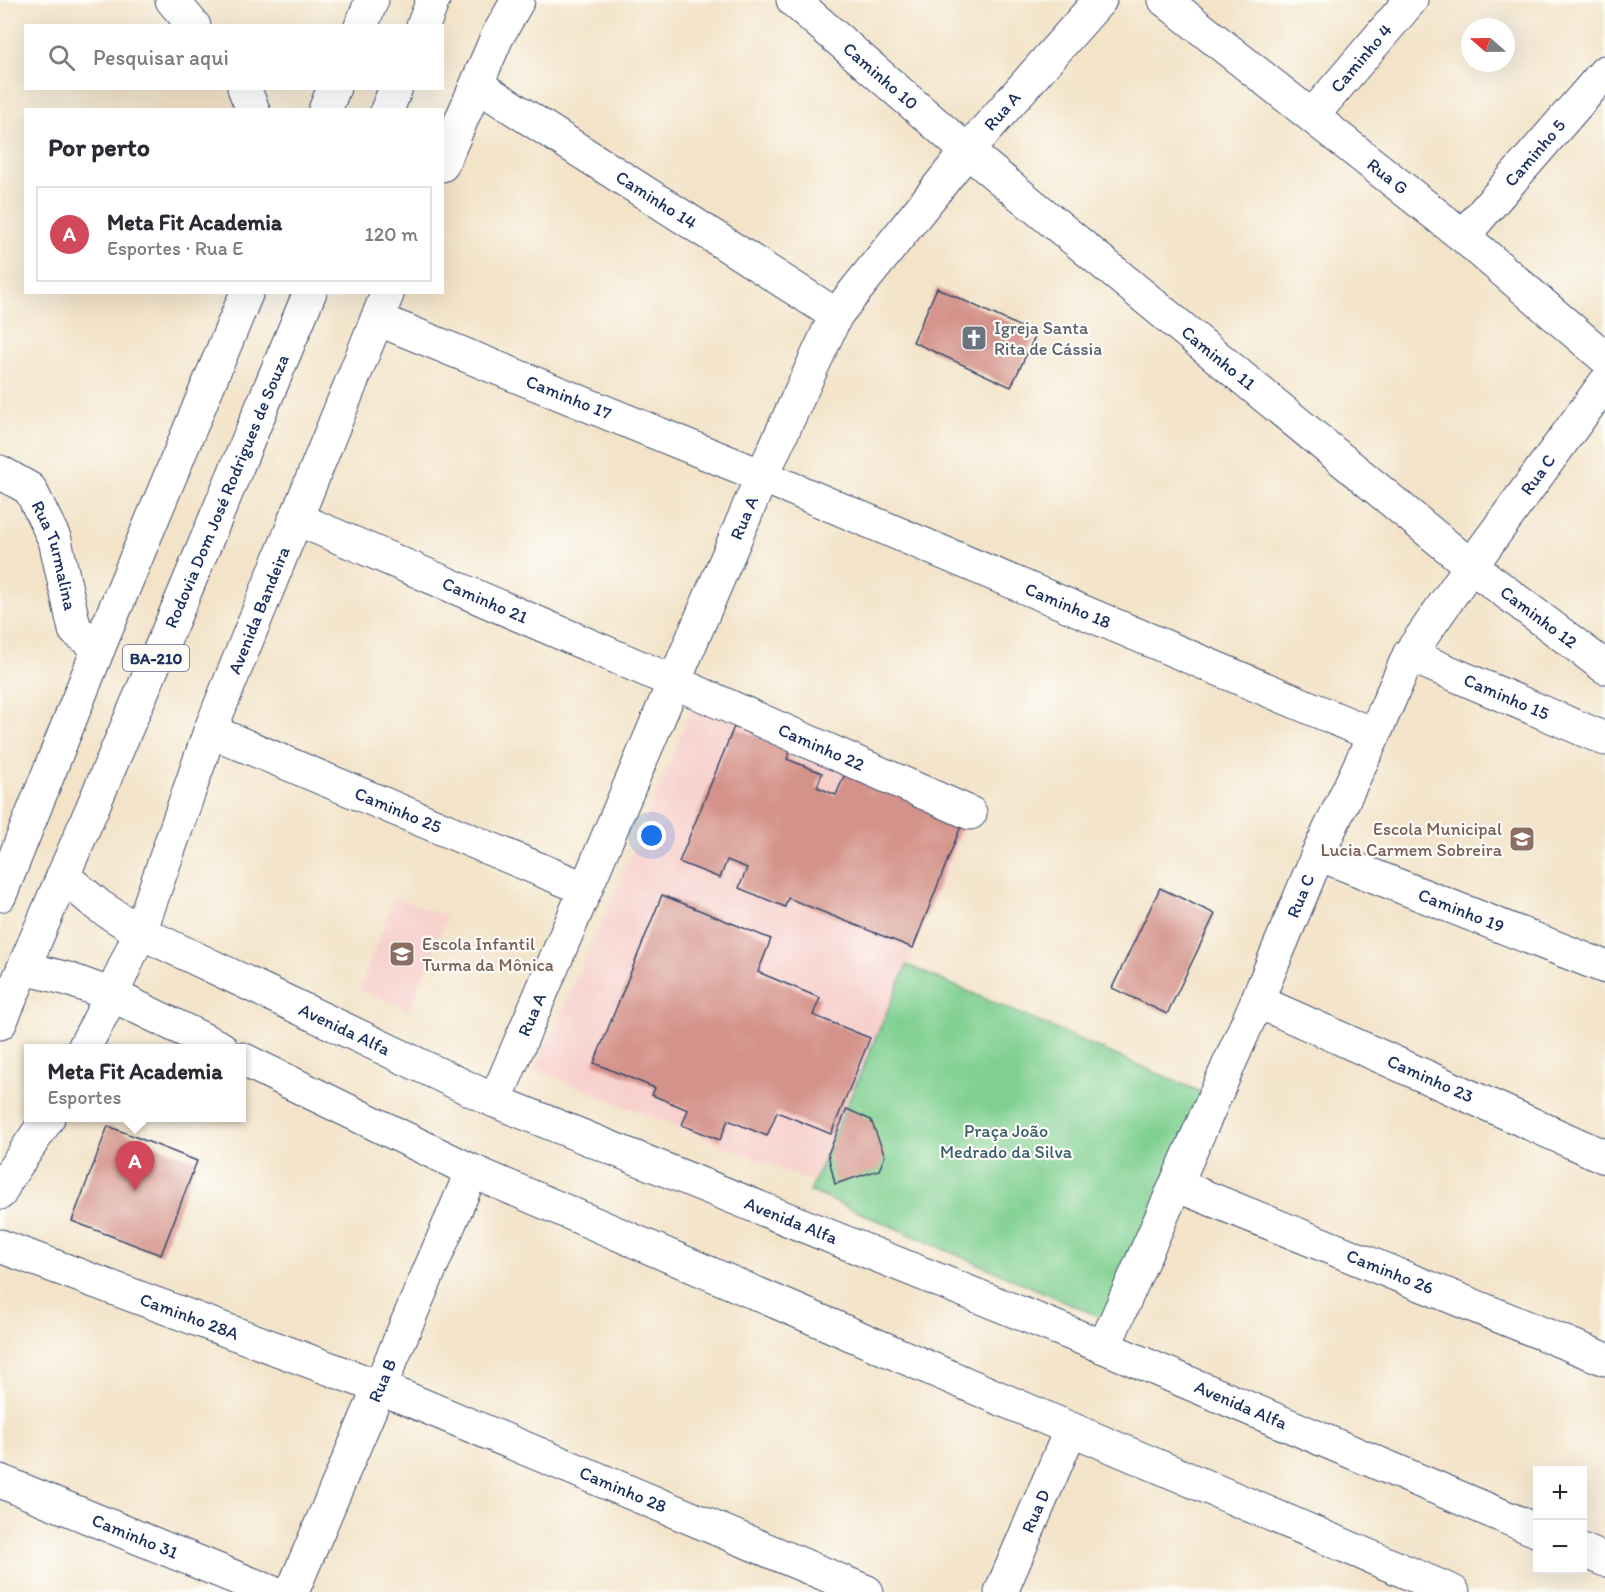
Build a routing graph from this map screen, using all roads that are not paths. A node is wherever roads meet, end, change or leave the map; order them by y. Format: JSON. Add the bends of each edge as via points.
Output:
{"nodes":[{"id":1,"x":172,"y":0,"type":"edge"},
{"id":2,"x":372,"y":0,"type":"edge"},
{"id":3,"x":433,"y":0,"type":"edge"},
{"id":4,"x":518,"y":0,"type":"edge"},
{"id":5,"x":794,"y":0,"type":"edge"},
{"id":6,"x":1100,"y":0,"type":"edge"},
{"id":7,"x":1165,"y":0,"type":"edge"},
{"id":8,"x":1411,"y":0,"type":"edge"},
{"id":9,"x":192,"y":24,"type":"edge"},
{"id":10,"x":362,"y":24,"type":"edge"},
{"id":11,"x":424,"y":24,"type":"edge"},
{"id":12,"x":1605,"y":72,"type":"edge"},
{"id":13,"x":477,"y":85,"type":"junction"},
{"id":14,"x":245,"y":90,"type":"edge"},
{"id":15,"x":333,"y":90,"type":"edge"},
{"id":16,"x":395,"y":90,"type":"edge"},
{"id":17,"x":252,"y":108,"type":"edge"},
{"id":18,"x":326,"y":108,"type":"edge"},
{"id":19,"x":388,"y":108,"type":"edge"},
{"id":20,"x":1312,"y":116,"type":"junction"},
{"id":21,"x":967,"y":151,"type":"junction"},
{"id":22,"x":444,"y":160,"type":"edge"},
{"id":23,"x":1463,"y":236,"type":"junction"},
{"id":24,"x":246,"y":294,"type":"edge"},
{"id":25,"x":309,"y":294,"type":"edge"},
{"id":26,"x":382,"y":306,"type":"edge"},
{"id":27,"x":836,"y":315,"type":"junction"},
{"id":28,"x":1605,"y":358,"type":"edge"},
{"id":29,"x":1605,"y":383,"type":"edge"},
{"id":30,"x":0,"y":472,"type":"edge"},
{"id":31,"x":762,"y":476,"type":"junction"},
{"id":32,"x":295,"y":518,"type":"junction"},
{"id":33,"x":1471,"y":566,"type":"junction"},
{"id":34,"x":99,"y":647,"type":"junction"},
{"id":35,"x":1409,"y":655,"type":"junction"},
{"id":36,"x":1605,"y":667,"type":"edge"},
{"id":37,"x":674,"y":682,"type":"junction"},
{"id":38,"x":210,"y":731,"type":"junction"},
{"id":39,"x":1374,"y":735,"type":"junction"},
{"id":40,"x":1605,"y":739,"type":"edge"},
{"id":41,"x":970,"y":813,"type":"dead end"},
{"id":42,"x":1318,"y":854,"type":"junction"},
{"id":43,"x":63,"y":876,"type":"junction"},
{"id":44,"x":586,"y":889,"type":"junction"},
{"id":45,"x":0,"y":895,"type":"edge"},
{"id":46,"x":140,"y":932,"type":"junction"},
{"id":47,"x":1605,"y":967,"type":"edge"},
{"id":48,"x":24,"y":968,"type":"junction"},
{"id":49,"x":112,"y":995,"type":"junction"},
{"id":50,"x":1257,"y":1001,"type":"junction"},
{"id":51,"x":0,"y":1023,"type":"edge"},
{"id":52,"x":86,"y":1044,"type":"edge"},
{"id":53,"x":213,"y":1044,"type":"edge"},
{"id":54,"x":246,"y":1061,"type":"edge"},
{"id":55,"x":495,"y":1101,"type":"junction"},
{"id":56,"x":45,"y":1122,"type":"edge"},
{"id":57,"x":1605,"y":1157,"type":"edge"},
{"id":58,"x":472,"y":1170,"type":"junction"},
{"id":59,"x":1176,"y":1185,"type":"junction"},
{"id":60,"x":3,"y":1186,"type":"edge"},
{"id":61,"x":0,"y":1246,"type":"edge"},
{"id":62,"x":1104,"y":1347,"type":"junction"},
{"id":63,"x":1605,"y":1359,"type":"edge"},
{"id":64,"x":379,"y":1387,"type":"junction"},
{"id":65,"x":1071,"y":1429,"type":"junction"},
{"id":66,"x":0,"y":1481,"type":"edge"},
{"id":67,"x":1533,"y":1529,"type":"edge"},
{"id":68,"x":1587,"y":1552,"type":"edge"},
{"id":69,"x":1605,"y":1560,"type":"edge"},
{"id":70,"x":271,"y":1592,"type":"edge"},
{"id":71,"x":292,"y":1592,"type":"edge"},
{"id":72,"x":867,"y":1592,"type":"edge"},
{"id":73,"x":1001,"y":1592,"type":"edge"},
{"id":74,"x":1453,"y":1592,"type":"edge"}],
"edges":[{"from":1,"to":9,"type":"street"},
{"from":2,"to":10,"type":"street"},
{"from":3,"to":11,"type":"street"},
{"from":4,"to":13,"type":"street","via":[[497,36]]},
{"from":5,"to":21,"type":"street","name":"Caminho 10"},
{"from":6,"to":21,"type":"street","name":"Rua A"},
{"from":7,"to":20,"type":"street","name":"Rua G"},
{"from":8,"to":20,"type":"street","name":"Caminho 4"},
{"from":12,"to":23,"type":"street","name":"Caminho 5"},
{"from":13,"to":22,"type":"street"},
{"from":13,"to":27,"type":"street","name":"Caminho 14"},
{"from":14,"to":17,"type":"street"},
{"from":15,"to":18,"type":"street"},
{"from":16,"to":19,"type":"street"},
{"from":20,"to":23,"type":"street","name":"Rua G"},
{"from":21,"to":27,"type":"street","name":"Rua A"},
{"from":21,"to":33,"type":"street","name":"Caminho 11"},
{"from":23,"to":28,"type":"street","name":"Rua G"},
{"from":24,"to":34,"type":"street","number":"BA-210"},
{"from":25,"to":43,"type":"street","name":"Rodovia Dom José Rodrigues de Souza","number":"BA-210"},
{"from":26,"to":31,"type":"street","name":"Caminho 17"},
{"from":26,"to":32,"type":"street","name":"Avenida Bandeira"},
{"from":27,"to":31,"type":"street","name":"Rua A"},
{"from":29,"to":33,"type":"street","name":"Rua C"},
{"from":30,"to":34,"type":"street","name":"Rua Turmalina","via":[[30,489],[55,540],[75,630]]},
{"from":31,"to":37,"type":"street","name":"Rua A"},
{"from":31,"to":39,"type":"street","name":"Caminho 18"},
{"from":32,"to":37,"type":"street","name":"Caminho 21"},
{"from":32,"to":38,"type":"street","name":"Avenida Bandeira"},
{"from":33,"to":35,"type":"street","name":"Rua C"},
{"from":33,"to":36,"type":"street","name":"Caminho 12"},
{"from":34,"to":45,"type":"street","number":"BA-210"},
{"from":35,"to":39,"type":"street","name":"Rua C"},
{"from":35,"to":40,"type":"street","name":"Caminho 15"},
{"from":37,"to":41,"type":"street","name":"Caminho 22"},
{"from":37,"to":44,"type":"street","name":"Rua A"},
{"from":38,"to":44,"type":"street","name":"Caminho 25"},
{"from":38,"to":46,"type":"street","name":"Avenida Bandeira"},
{"from":39,"to":42,"type":"street","name":"Rua C"},
{"from":42,"to":47,"type":"street","name":"Caminho 19"},
{"from":42,"to":50,"type":"street","name":"Rua C"},
{"from":43,"to":46,"type":"street","name":"Avenida Alfa","via":[[99,906]]},
{"from":43,"to":48,"type":"street","name":"Rodovia Dom José Rodrigues de Souza","number":"BA-210"},
{"from":44,"to":55,"type":"street","name":"Rua A"},
{"from":46,"to":49,"type":"street","name":"Avenida Bandeira"},
{"from":46,"to":55,"type":"street","name":"Avenida Alfa"},
{"from":48,"to":49,"type":"street"},
{"from":48,"to":51,"type":"street","name":"Rodovia Dom José Rodrigues de Souza","number":"BA-210"},
{"from":49,"to":52,"type":"street","name":"Avenida Bandeira"},
{"from":49,"to":53,"type":"street"},
{"from":50,"to":57,"type":"street","name":"Caminho 23"},
{"from":50,"to":59,"type":"street","name":"Rua C"},
{"from":54,"to":58,"type":"street"},
{"from":55,"to":62,"type":"street","name":"Avenida Alfa"},
{"from":56,"to":60,"type":"street"},
{"from":58,"to":64,"type":"street","name":"Rua B"},
{"from":58,"to":65,"type":"street"},
{"from":59,"to":62,"type":"street","name":"Rua C"},
{"from":59,"to":63,"type":"street","name":"Caminho 26"},
{"from":61,"to":64,"type":"street","name":"Caminho 28A"},
{"from":62,"to":67,"type":"street","name":"Avenida Alfa"},
{"from":64,"to":71,"type":"street","name":"Rua B"},
{"from":64,"to":72,"type":"street","name":"Caminho 28"},
{"from":65,"to":73,"type":"street","name":"Rua D"},
{"from":65,"to":74,"type":"street"},
{"from":66,"to":70,"type":"street","name":"Caminho 31"},
{"from":68,"to":69,"type":"street"}]}
